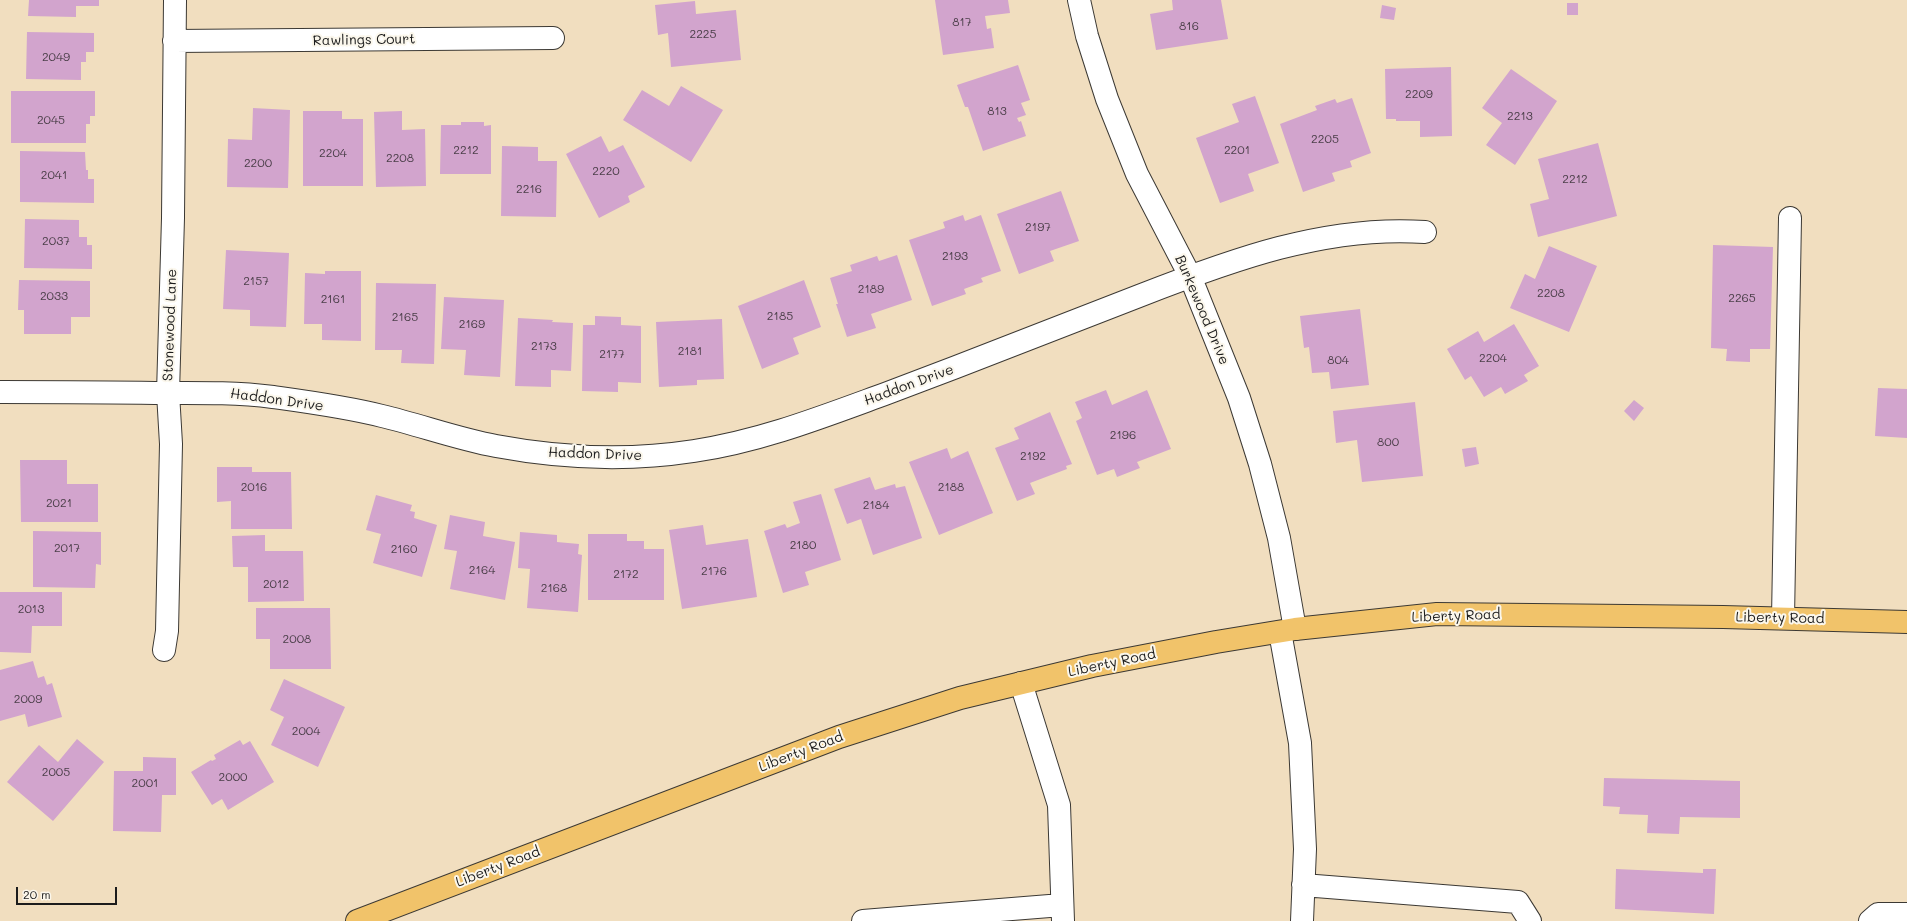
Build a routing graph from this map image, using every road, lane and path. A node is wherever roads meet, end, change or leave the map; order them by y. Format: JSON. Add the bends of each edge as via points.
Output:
{"nodes":[{"id":1,"x":175,"y":0,"type":"edge"},
{"id":2,"x":1079,"y":0,"type":"edge"},
{"id":3,"x":553,"y":38,"type":"dead end"},
{"id":4,"x":174,"y":42,"type":"junction"},
{"id":5,"x":1790,"y":218,"type":"dead end"},
{"id":6,"x":1425,"y":232,"type":"dead end"},
{"id":7,"x":1190,"y":276,"type":"junction"},
{"id":8,"x":0,"y":392,"type":"edge"},
{"id":9,"x":168,"y":392,"type":"junction"},
{"id":10,"x":1783,"y":618,"type":"junction"},
{"id":11,"x":1907,"y":622,"type":"edge"},
{"id":12,"x":1287,"y":631,"type":"junction"},
{"id":13,"x":164,"y":650,"type":"dead end"},
{"id":14,"x":1021,"y":683,"type":"junction"},
{"id":15,"x":1304,"y":885,"type":"junction"},
{"id":16,"x":1062,"y":913,"type":"edge"},
{"id":17,"x":1907,"y":914,"type":"edge"},
{"id":18,"x":953,"y":917,"type":"edge"},
{"id":19,"x":357,"y":921,"type":"edge"},
{"id":20,"x":863,"y":921,"type":"edge"},
{"id":21,"x":1302,"y":921,"type":"edge"},
{"id":22,"x":1530,"y":921,"type":"edge"},
{"id":23,"x":1870,"y":921,"type":"edge"}],
"edges":[{"from":1,"to":4,"type":"street","name":"Stonewood Lane"},
{"from":2,"to":7,"type":"street","name":"Burkewood Drive","via":[[1087,36],[1107,99],[1137,174]]},
{"from":3,"to":4,"type":"street","name":"Rawlings Court"},
{"from":4,"to":9,"type":"street","name":"Stonewood Lane","via":[[173,218]]},
{"from":5,"to":10,"type":"street"},
{"from":6,"to":7,"type":"street","name":"Haddon Drive","via":[[1345,234],[1306,241],[1259,253]]},
{"from":7,"to":9,"type":"street","name":"Haddon Drive","via":[[786,430],[740,443],[693,451],[630,458],[552,454],[495,446],[377,414],[271,397],[222,392]]},
{"from":7,"to":12,"type":"street","name":"Burkewood Drive","via":[[1239,398],[1260,464],[1279,538]]},
{"from":8,"to":9,"type":"street","name":"Haddon Drive"},
{"from":9,"to":13,"type":"street","name":"Stonewood Lane","via":[[171,444],[167,631]]},
{"from":10,"to":11,"type":"main road","name":"Liberty Road"},
{"from":10,"to":12,"type":"main road","name":"Liberty Road","via":[[1437,614]]},
{"from":12,"to":14,"type":"main road","name":"Liberty Road","via":[[1092,666]]},
{"from":12,"to":15,"type":"street","name":"Burkewood Drive","via":[[1300,743],[1305,849]]},
{"from":14,"to":16,"type":"street","via":[[1059,805]]},
{"from":14,"to":19,"type":"main road","name":"Liberty Road","via":[[960,698],[839,737]]},
{"from":15,"to":21,"type":"street","name":"Burkewood Drive"},
{"from":15,"to":22,"type":"street","via":[[1518,902]]},
{"from":16,"to":18,"type":"street"},
{"from":17,"to":23,"type":"street","via":[[1878,914]]},
{"from":18,"to":20,"type":"street"}]}
